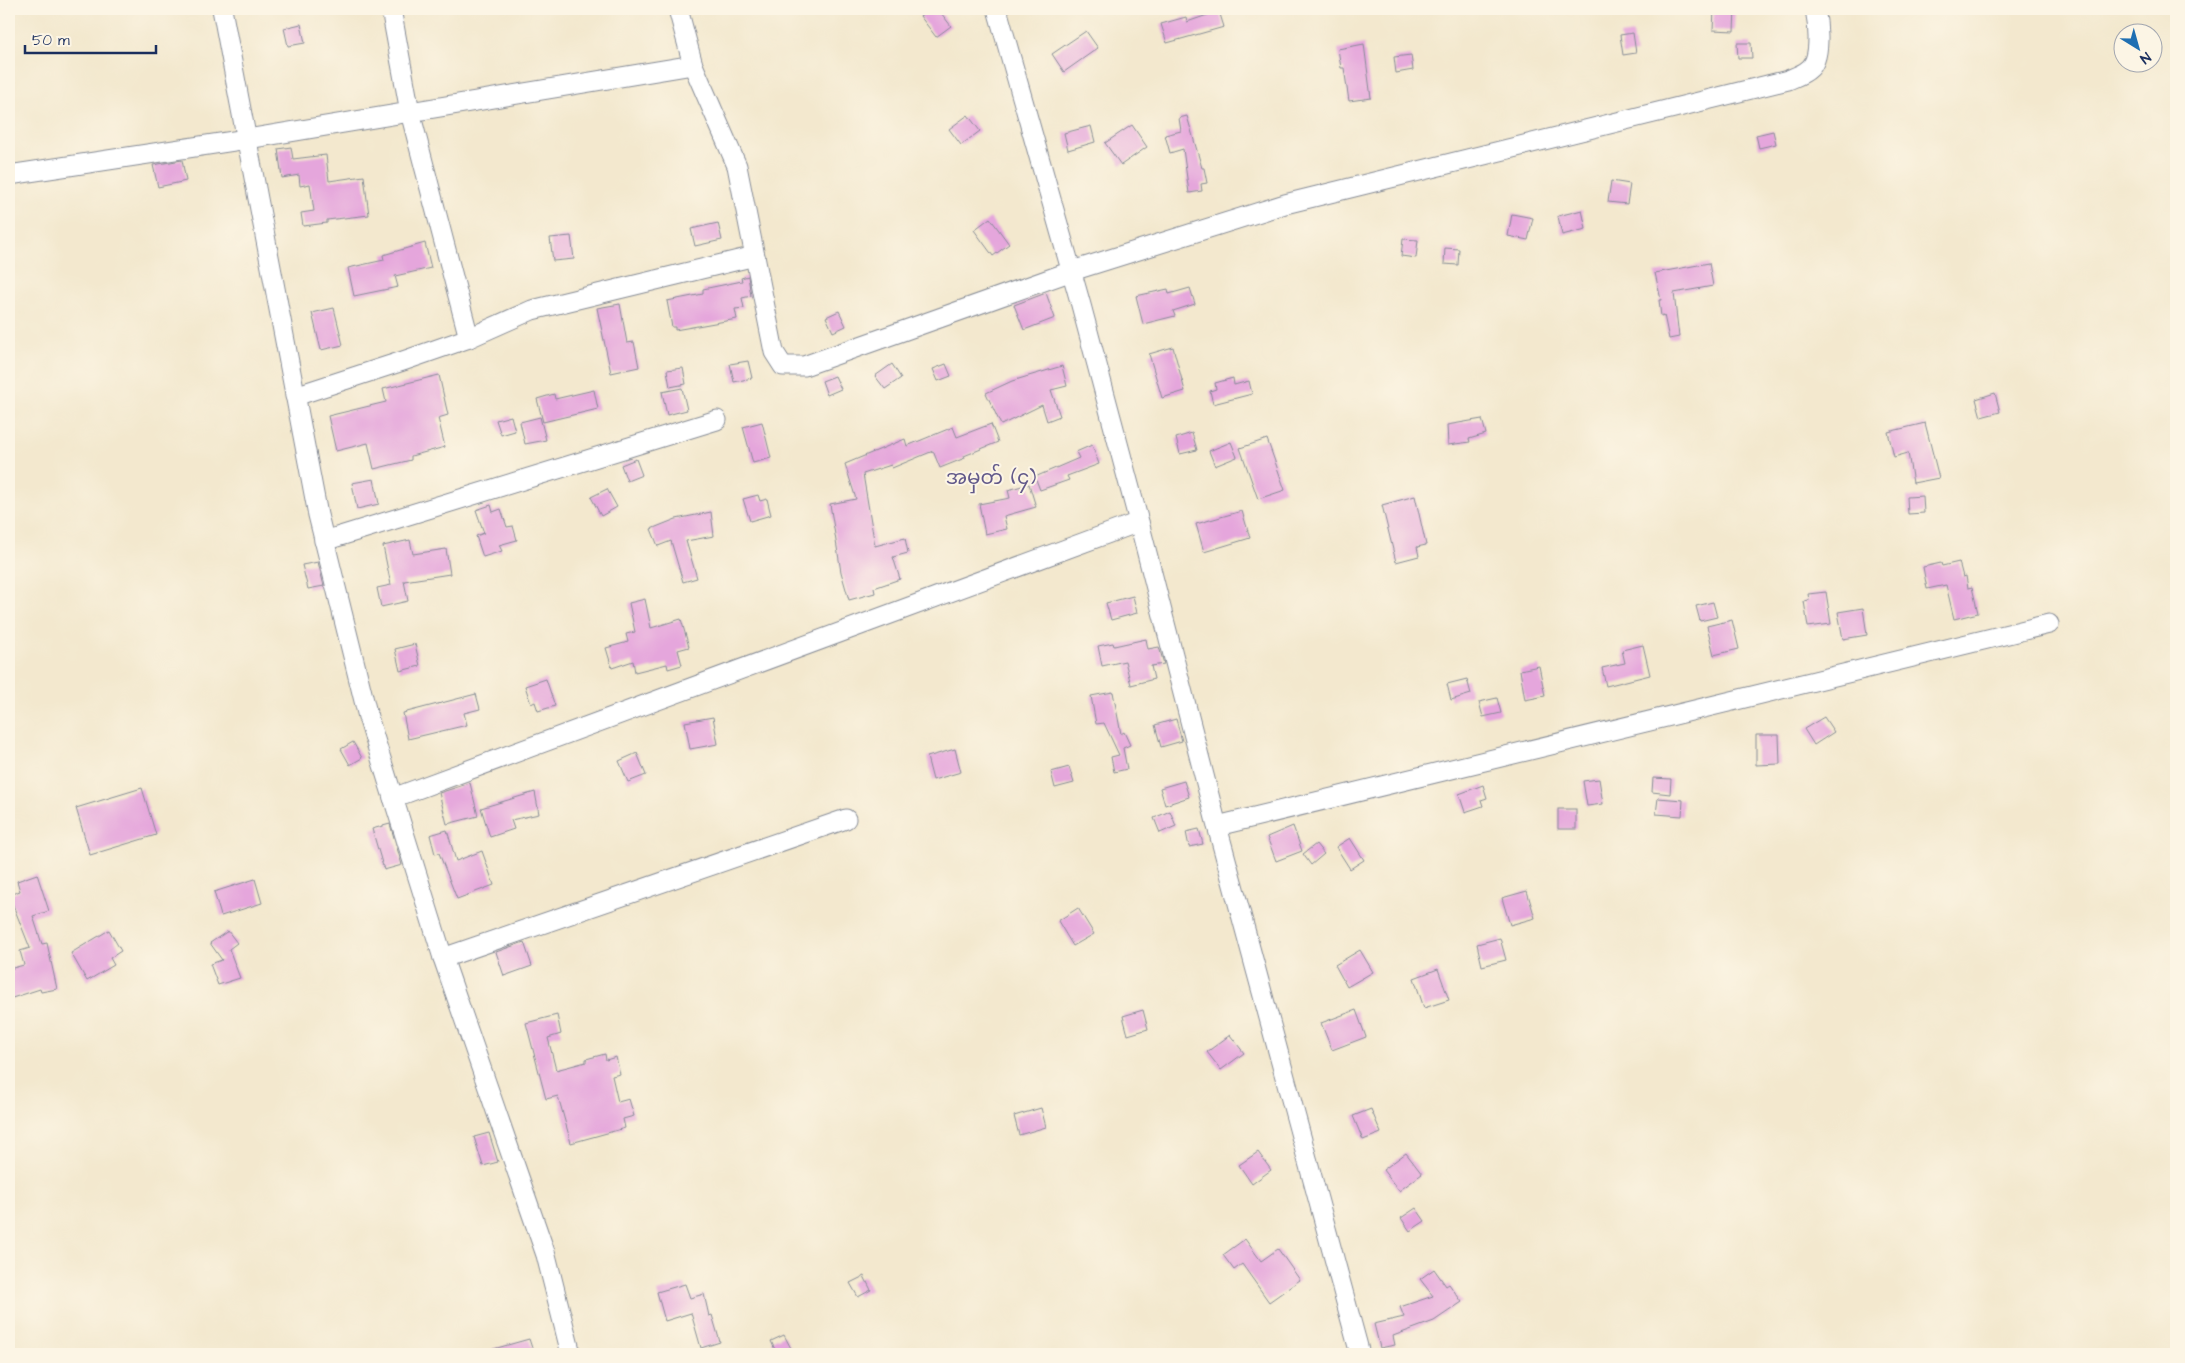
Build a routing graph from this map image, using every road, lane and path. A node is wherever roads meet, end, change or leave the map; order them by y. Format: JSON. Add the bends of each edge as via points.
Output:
{"nodes":[{"id":1,"x":222,"y":9,"type":"edge"},
{"id":2,"x":391,"y":9,"type":"edge"},
{"id":3,"x":678,"y":9,"type":"edge"},
{"id":4,"x":998,"y":9,"type":"edge"},
{"id":5,"x":1815,"y":9,"type":"edge"},
{"id":6,"x":693,"y":65,"type":"junction"},
{"id":7,"x":410,"y":112,"type":"junction"},
{"id":8,"x":247,"y":139,"type":"junction"},
{"id":9,"x":9,"y":175,"type":"edge"},
{"id":10,"x":755,"y":256,"type":"junction"},
{"id":11,"x":1072,"y":271,"type":"junction"},
{"id":12,"x":468,"y":338,"type":"junction"},
{"id":13,"x":295,"y":396,"type":"junction"},
{"id":14,"x":717,"y":420,"type":"dead end"},
{"id":15,"x":1139,"y":522,"type":"junction"},
{"id":16,"x":324,"y":541,"type":"junction"},
{"id":17,"x":2049,"y":624,"type":"dead end"},
{"id":18,"x":393,"y":798,"type":"junction"},
{"id":19,"x":846,"y":819,"type":"dead end"},
{"id":20,"x":1217,"y":826,"type":"junction"},
{"id":21,"x":443,"y":958,"type":"junction"},
{"id":22,"x":571,"y":1354,"type":"edge"},
{"id":23,"x":1360,"y":1354,"type":"edge"}],
"edges":[{"from":1,"to":8,"type":"street"},
{"from":2,"to":7,"type":"street"},
{"from":3,"to":6,"type":"street"},
{"from":4,"to":11,"type":"street"},
{"from":5,"to":11,"type":"street","via":[[1817,56],[1810,69],[1788,80],[1286,204]]},
{"from":6,"to":7,"type":"street"},
{"from":6,"to":10,"type":"street","via":[[737,166]]},
{"from":7,"to":8,"type":"street"},
{"from":7,"to":12,"type":"street"},
{"from":8,"to":9,"type":"street"},
{"from":8,"to":13,"type":"street"},
{"from":10,"to":11,"type":"street","via":[[774,352],[783,366],[804,366]]},
{"from":10,"to":12,"type":"street","via":[[532,310]]},
{"from":11,"to":15,"type":"street"},
{"from":12,"to":13,"type":"street"},
{"from":13,"to":16,"type":"street"},
{"from":14,"to":16,"type":"street"},
{"from":15,"to":18,"type":"street"},
{"from":15,"to":20,"type":"street"},
{"from":16,"to":18,"type":"street","via":[[368,717]]},
{"from":17,"to":20,"type":"street"},
{"from":18,"to":21,"type":"street"},
{"from":19,"to":21,"type":"street"},
{"from":20,"to":23,"type":"street"},
{"from":21,"to":22,"type":"street","via":[[546,1255]]}]}
